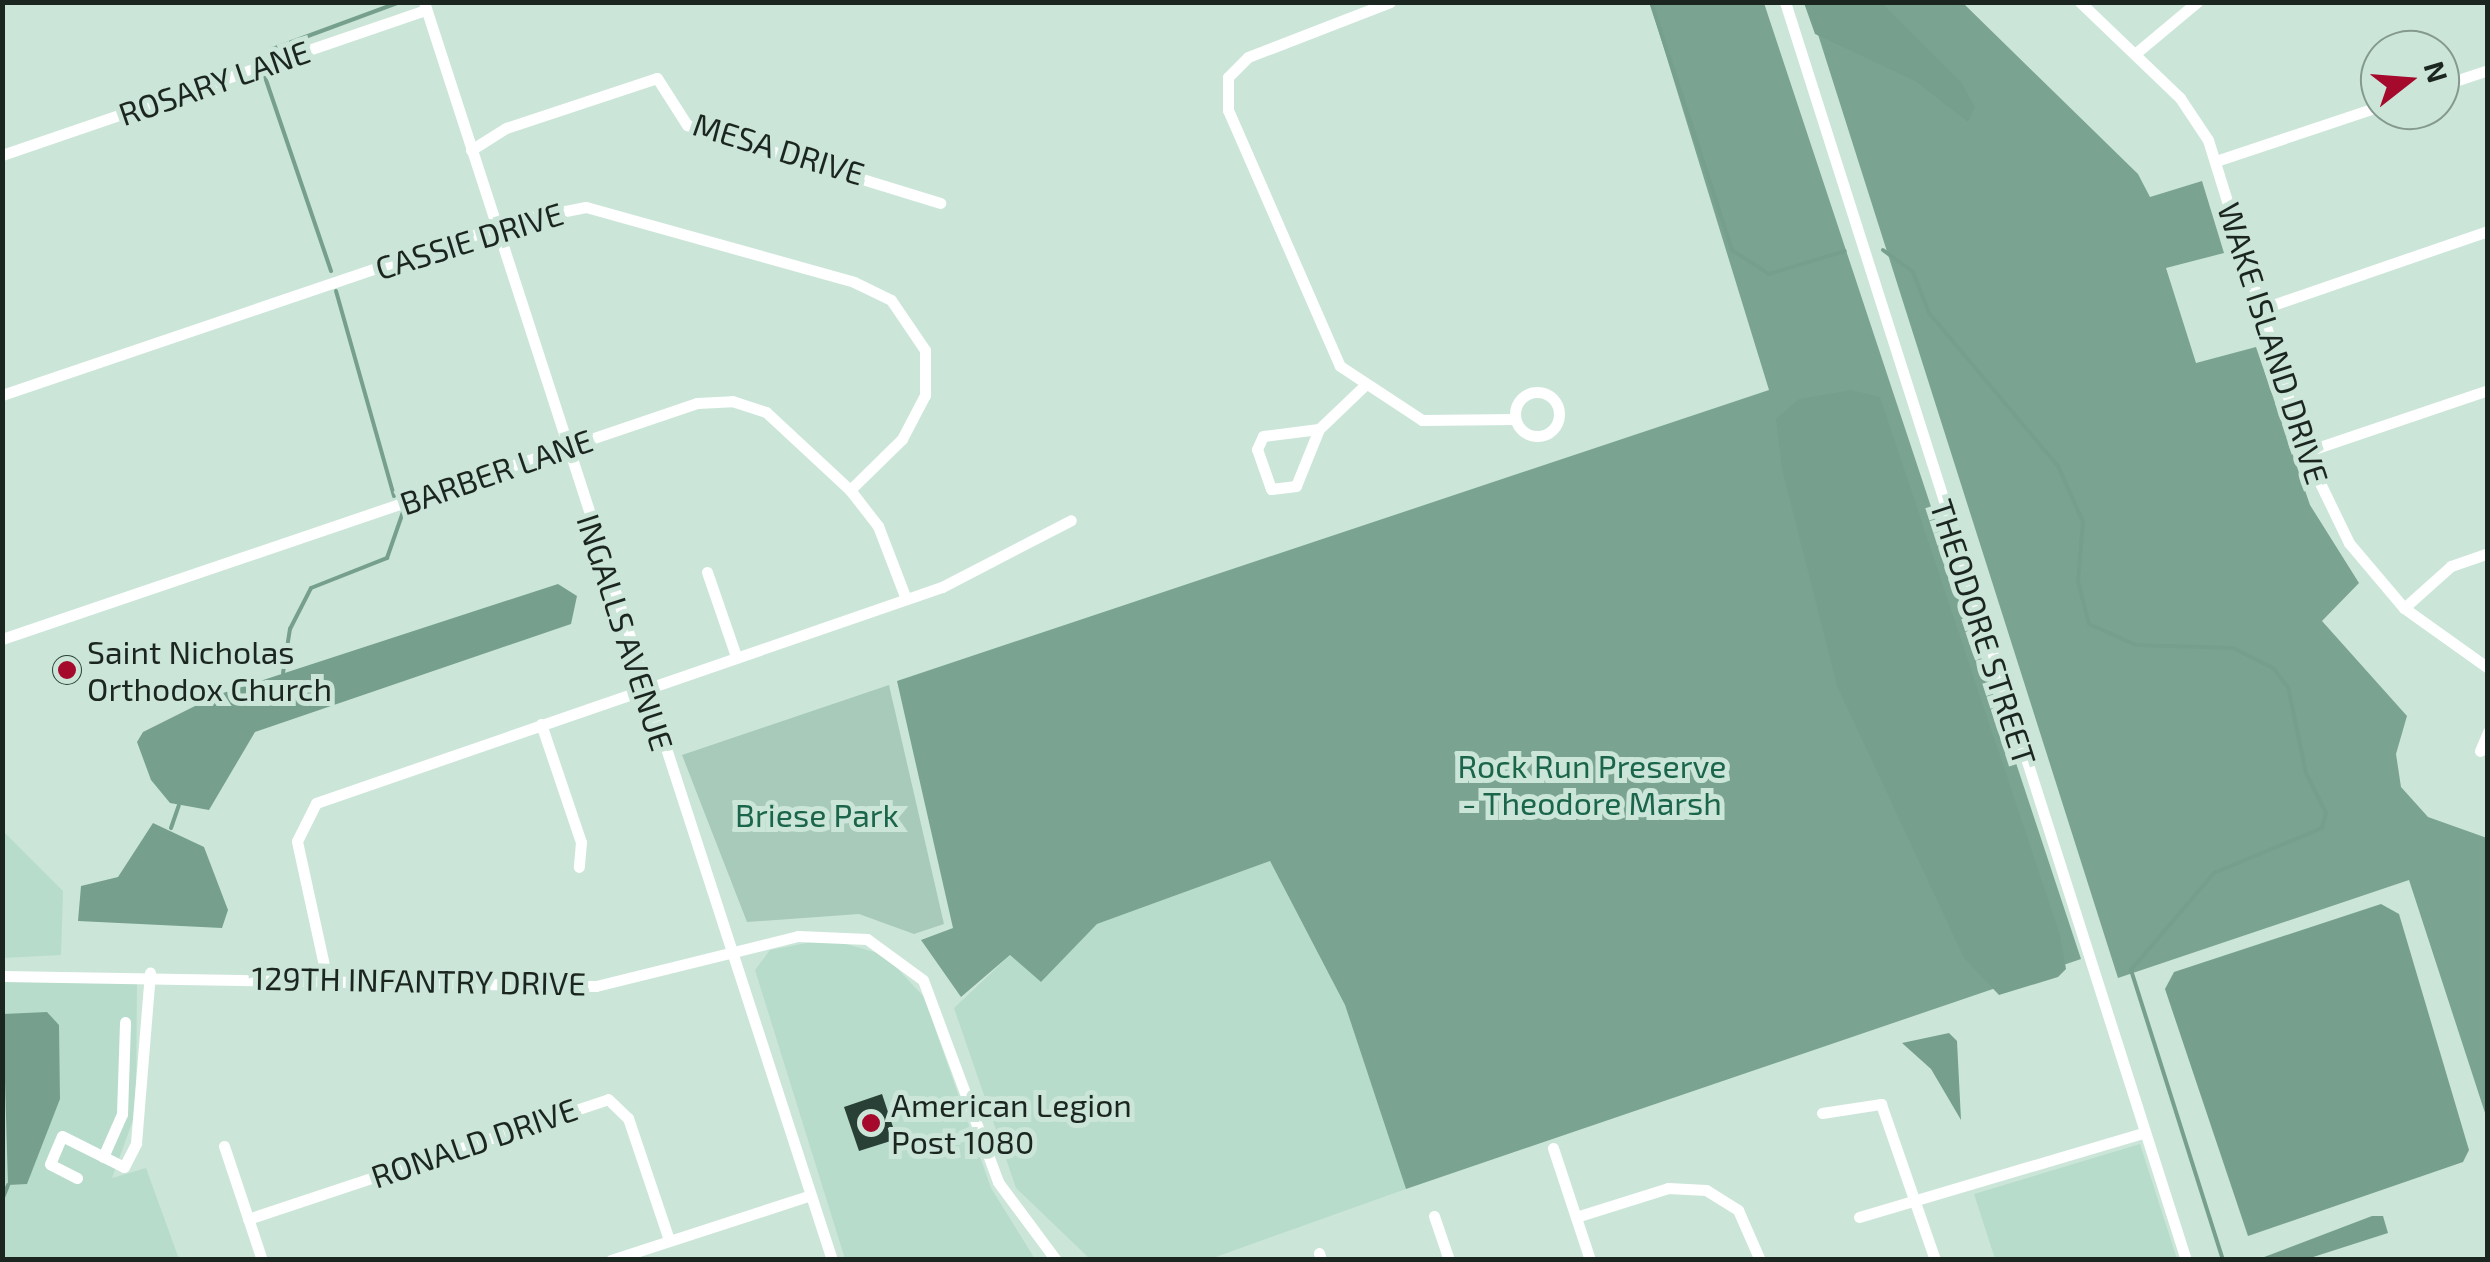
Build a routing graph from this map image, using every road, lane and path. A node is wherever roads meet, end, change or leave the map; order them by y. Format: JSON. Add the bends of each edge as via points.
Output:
{"nodes":[{"id":1,"x":1390,"y":2,"type":"edge"},
{"id":2,"x":1785,"y":2,"type":"edge"},
{"id":3,"x":2080,"y":2,"type":"edge"},
{"id":4,"x":2197,"y":2,"type":"edge"},
{"id":5,"x":425,"y":6,"type":"edge"},
{"id":6,"x":2136,"y":54,"type":"junction"},
{"id":7,"x":2488,"y":70,"type":"edge"},
{"id":8,"x":2460,"y":79,"type":"edge"},
{"id":9,"x":2360,"y":113,"type":"edge"},
{"id":10,"x":472,"y":150,"type":"junction"},
{"id":11,"x":2,"y":154,"type":"edge"},
{"id":12,"x":2216,"y":162,"type":"junction"},
{"id":13,"x":940,"y":202,"type":"dead end"},
{"id":14,"x":497,"y":227,"type":"junction"},
{"id":15,"x":2488,"y":231,"type":"edge"},
{"id":16,"x":2261,"y":309,"type":"junction"},
{"id":17,"x":1363,"y":388,"type":"junction"},
{"id":18,"x":2488,"y":390,"type":"edge"},
{"id":19,"x":2,"y":395,"type":"edge"},
{"id":20,"x":1514,"y":420,"type":"dead end"},
{"id":21,"x":1320,"y":428,"type":"junction"},
{"id":22,"x":568,"y":446,"type":"junction"},
{"id":23,"x":2305,"y":452,"type":"junction"},
{"id":24,"x":850,"y":490,"type":"junction"},
{"id":25,"x":1071,"y":520,"type":"dead end"},
{"id":26,"x":2488,"y":553,"type":"edge"},
{"id":27,"x":707,"y":572,"type":"dead end"},
{"id":28,"x":906,"y":600,"type":"junction"},
{"id":29,"x":2404,"y":608,"type":"junction"},
{"id":30,"x":2,"y":639,"type":"edge"},
{"id":31,"x":736,"y":656,"type":"junction"},
{"id":32,"x":2488,"y":668,"type":"edge"},
{"id":33,"x":644,"y":690,"type":"junction"},
{"id":34,"x":541,"y":724,"type":"junction"},
{"id":35,"x":2488,"y":732,"type":"edge"},
{"id":36,"x":2480,"y":751,"type":"dead end"},
{"id":37,"x":579,"y":867,"type":"dead end"},
{"id":38,"x":731,"y":952,"type":"junction"},
{"id":39,"x":150,"y":972,"type":"junction"},
{"id":40,"x":2,"y":976,"type":"edge"},
{"id":41,"x":327,"y":979,"type":"junction"},
{"id":42,"x":124,"y":1022,"type":"dead end"},
{"id":43,"x":1822,"y":1113,"type":"dead end"},
{"id":44,"x":2143,"y":1133,"type":"junction"},
{"id":45,"x":224,"y":1146,"type":"dead end"},
{"id":46,"x":1553,"y":1148,"type":"dead end"},
{"id":47,"x":102,"y":1157,"type":"junction"},
{"id":48,"x":77,"y":1178,"type":"dead end"},
{"id":49,"x":811,"y":1195,"type":"junction"},
{"id":50,"x":1915,"y":1198,"type":"junction"},
{"id":51,"x":1434,"y":1216,"type":"dead end"},
{"id":52,"x":1576,"y":1217,"type":"junction"},
{"id":53,"x":1859,"y":1217,"type":"dead end"},
{"id":54,"x":248,"y":1219,"type":"junction"},
{"id":55,"x":669,"y":1240,"type":"junction"},
{"id":56,"x":262,"y":1260,"type":"edge"},
{"id":57,"x":611,"y":1260,"type":"edge"},
{"id":58,"x":832,"y":1260,"type":"edge"},
{"id":59,"x":1056,"y":1260,"type":"edge"},
{"id":60,"x":1450,"y":1260,"type":"edge"},
{"id":61,"x":1590,"y":1260,"type":"edge"},
{"id":62,"x":1760,"y":1260,"type":"edge"},
{"id":63,"x":1936,"y":1260,"type":"edge"},
{"id":64,"x":2186,"y":1260,"type":"edge"}],
"edges":[{"from":1,"to":17,"type":"street","via":[[1248,56],[1224,95],[1324,343]]},
{"from":2,"to":44,"type":"street","name":"THEODORE STREET"},
{"from":3,"to":6,"type":"street","name":"WAKE ISLAND DRIVE"},
{"from":4,"to":6,"type":"street"},
{"from":5,"to":10,"type":"street","name":"INGALLS AVENUE"},
{"from":5,"to":11,"type":"street","name":"ROSARY LANE"},
{"from":6,"to":12,"type":"street","name":"WAKE ISLAND DRIVE","via":[[2191,111]]},
{"from":7,"to":8,"type":"street"},
{"from":9,"to":12,"type":"street"},
{"from":10,"to":13,"type":"street","name":"MESA DRIVE","via":[[535,116],[657,78],[686,124]]},
{"from":10,"to":14,"type":"street","name":"INGALLS AVENUE"},
{"from":12,"to":16,"type":"street","name":"WAKE ISLAND DRIVE"},
{"from":14,"to":19,"type":"street","name":"CASSIE DRIVE"},
{"from":14,"to":22,"type":"street","name":"INGALLS AVENUE"},
{"from":14,"to":24,"type":"street","name":"CASSIE DRIVE","via":[[586,207],[854,282],[892,300],[925,350],[925,395],[902,440]]},
{"from":15,"to":16,"type":"street"},
{"from":16,"to":23,"type":"street","name":"WAKE ISLAND DRIVE"},
{"from":17,"to":20,"type":"street","via":[[1422,420]]},
{"from":17,"to":21,"type":"street"},
{"from":18,"to":23,"type":"street"},
{"from":21,"to":21,"type":"street","via":[[1263,436],[1257,449],[1271,489],[1296,486]]},
{"from":22,"to":24,"type":"street","name":"BARBER LANE","via":[[697,403],[732,401],[766,412]]},
{"from":22,"to":30,"type":"street","name":"BARBER LANE"},
{"from":22,"to":33,"type":"street","name":"INGALLS AVENUE"},
{"from":23,"to":29,"type":"street","name":"WAKE ISLAND DRIVE","via":[[2350,543]]},
{"from":24,"to":28,"type":"street","name":"BARBER LANE","via":[[878,526]]},
{"from":25,"to":28,"type":"street"},
{"from":26,"to":29,"type":"street","via":[[2441,572]]},
{"from":27,"to":31,"type":"street"},
{"from":28,"to":31,"type":"street"},
{"from":29,"to":32,"type":"street","name":"WAKE ISLAND DRIVE"},
{"from":31,"to":33,"type":"street"},
{"from":33,"to":34,"type":"street"},
{"from":33,"to":38,"type":"street","name":"INGALLS AVENUE"},
{"from":34,"to":37,"type":"street","via":[[581,842]]},
{"from":34,"to":41,"type":"street","via":[[334,793],[306,812],[297,841]]},
{"from":35,"to":36,"type":"street"},
{"from":38,"to":41,"type":"street","name":"129TH INFANTRY DRIVE","via":[[596,986]]},
{"from":38,"to":49,"type":"street","name":"INGALLS AVENUE"},
{"from":38,"to":59,"type":"street","name":"129TH INFANTRY DRIVE","via":[[834,935],[899,956],[938,1008],[998,1182]]},
{"from":39,"to":40,"type":"street","name":"129TH INFANTRY DRIVE"},
{"from":39,"to":41,"type":"street","name":"129TH INFANTRY DRIVE"},
{"from":39,"to":47,"type":"street","via":[[146,1102],[124,1167]]},
{"from":42,"to":47,"type":"street","via":[[122,1114]]},
{"from":43,"to":50,"type":"street","via":[[1881,1104]]},
{"from":44,"to":50,"type":"street"},
{"from":44,"to":64,"type":"street","name":"THEODORE STREET"},
{"from":45,"to":54,"type":"street"},
{"from":46,"to":52,"type":"street"},
{"from":47,"to":48,"type":"street","via":[[62,1136],[50,1164]]},
{"from":49,"to":55,"type":"street"},
{"from":49,"to":58,"type":"street","name":"INGALLS AVENUE"},
{"from":50,"to":53,"type":"street"},
{"from":50,"to":63,"type":"street"},
{"from":51,"to":60,"type":"street"},
{"from":52,"to":61,"type":"street"},
{"from":52,"to":62,"type":"street","via":[[1668,1188],[1706,1190],[1749,1224]]},
{"from":54,"to":55,"type":"street","name":"RONALD DRIVE","via":[[608,1100],[628,1118]]},
{"from":54,"to":56,"type":"street"},
{"from":55,"to":57,"type":"street"}]}
